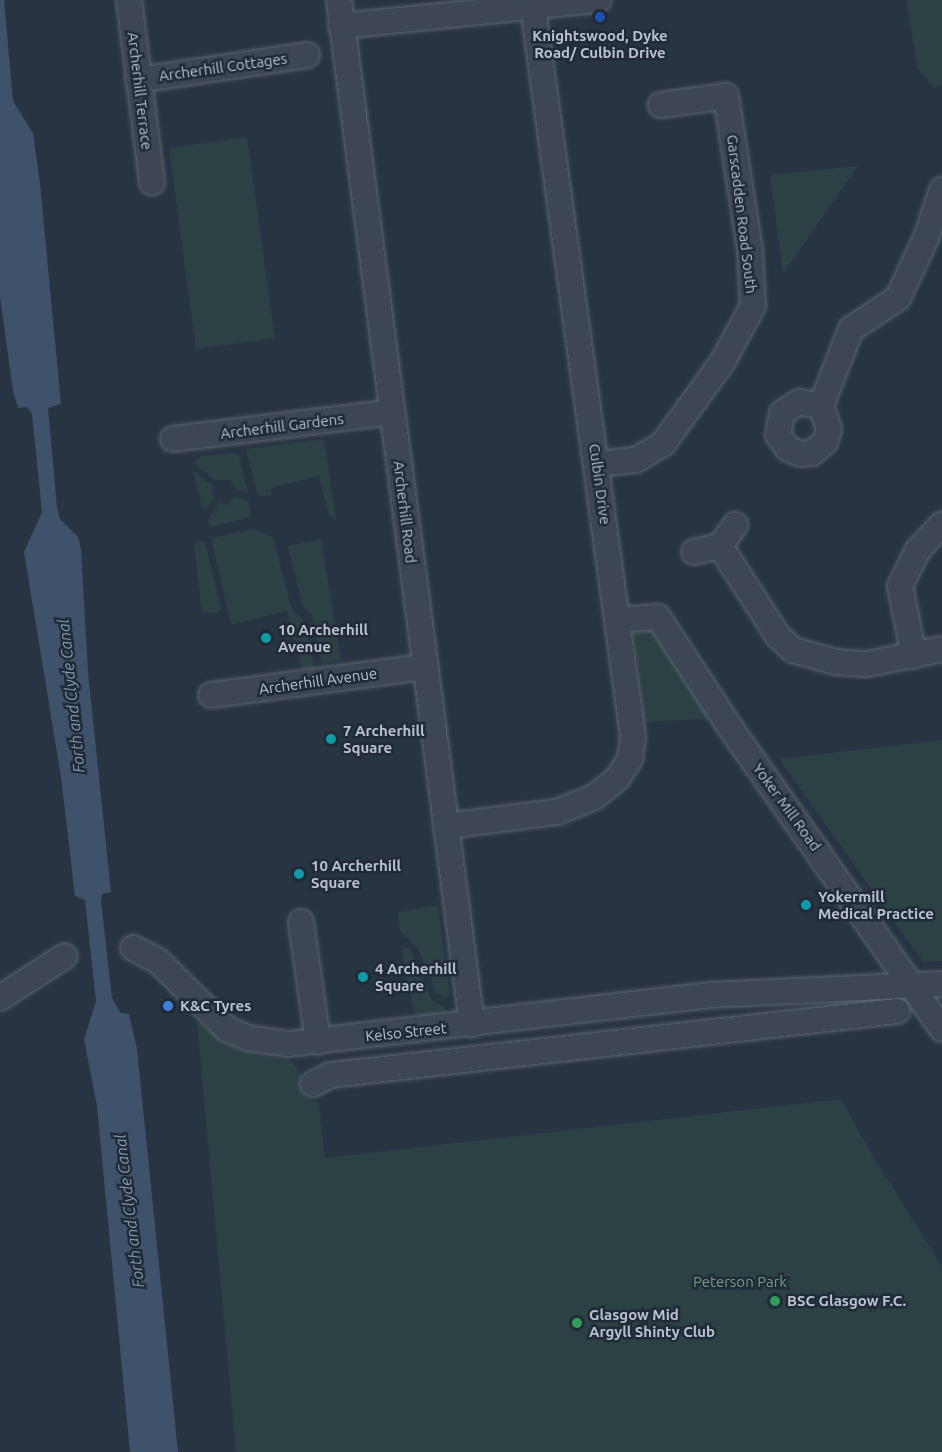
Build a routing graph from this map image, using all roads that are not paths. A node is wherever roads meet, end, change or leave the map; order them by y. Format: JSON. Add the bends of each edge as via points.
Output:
{"nodes":[{"id":1,"x":129,"y":0,"type":"edge"},
{"id":2,"x":339,"y":0,"type":"edge"},
{"id":3,"x":599,"y":0,"type":"edge"},
{"id":4,"x":460,"y":6,"type":"edge"},
{"id":5,"x":533,"y":7,"type":"junction"},
{"id":6,"x":341,"y":26,"type":"junction"},
{"id":7,"x":308,"y":55,"type":"dead end"},
{"id":8,"x":138,"y":80,"type":"junction"},
{"id":9,"x":661,"y":105,"type":"dead end"},
{"id":10,"x":152,"y":183,"type":"dead end"},
{"id":11,"x":942,"y":190,"type":"edge"},
{"id":12,"x":821,"y":406,"type":"dead end"},
{"id":13,"x":392,"y":412,"type":"junction"},
{"id":14,"x":173,"y":439,"type":"dead end"},
{"id":15,"x":597,"y":464,"type":"junction"},
{"id":16,"x":942,"y":524,"type":"edge"},
{"id":17,"x":735,"y":525,"type":"dead end"},
{"id":18,"x":720,"y":546,"type":"junction"},
{"id":19,"x":694,"y":552,"type":"dead end"},
{"id":20,"x":618,"y":620,"type":"junction"},
{"id":21,"x":942,"y":649,"type":"edge"},
{"id":22,"x":914,"y":656,"type":"junction"},
{"id":23,"x":425,"y":667,"type":"junction"},
{"id":24,"x":211,"y":696,"type":"dead end"},
{"id":25,"x":446,"y":826,"type":"junction"},
{"id":26,"x":301,"y":922,"type":"dead end"},
{"id":27,"x":133,"y":948,"type":"dead end"},
{"id":28,"x":65,"y":957,"type":"dead end"},
{"id":29,"x":942,"y":984,"type":"edge"},
{"id":30,"x":913,"y":986,"type":"junction"},
{"id":31,"x":712,"y":995,"type":"junction"},
{"id":32,"x":0,"y":998,"type":"edge"},
{"id":33,"x":897,"y":1011,"type":"dead end"},
{"id":34,"x":472,"y":1024,"type":"junction"},
{"id":35,"x":942,"y":1029,"type":"edge"},
{"id":36,"x":719,"y":1033,"type":"junction"},
{"id":37,"x":318,"y":1042,"type":"junction"},
{"id":38,"x":313,"y":1084,"type":"dead end"}],
"edges":[{"from":1,"to":8,"type":"street","name":"Archerhill Terrace"},
{"from":2,"to":6,"type":"street","name":"Archerhill Road"},
{"from":3,"to":5,"type":"street"},
{"from":4,"to":5,"type":"street"},
{"from":4,"to":6,"type":"street"},
{"from":5,"to":15,"type":"street","name":"Culbin Drive"},
{"from":6,"to":13,"type":"street","name":"Archerhill Road"},
{"from":7,"to":8,"type":"street","name":"Archerhill Cottages"},
{"from":8,"to":10,"type":"street","name":"Archerhill Terrace"},
{"from":9,"to":15,"type":"street","name":"Garscadden Road South","via":[[726,96],[750,250],[753,306],[723,361],[663,444],[636,460]]},
{"from":11,"to":12,"type":"street","via":[[926,238],[898,298],[851,329]]},
{"from":13,"to":14,"type":"street","name":"Archerhill Gardens"},
{"from":13,"to":23,"type":"street","name":"Archerhill Road"},
{"from":15,"to":20,"type":"street","name":"Culbin Drive"},
{"from":16,"to":22,"type":"street","via":[[918,550],[900,586]]},
{"from":17,"to":18,"type":"street"},
{"from":18,"to":19,"type":"street"},
{"from":18,"to":22,"type":"street","via":[[778,636],[793,650],[836,662],[867,664]]},
{"from":20,"to":25,"type":"street","name":"Culbin Drive","via":[[633,737],[630,759],[617,779],[594,797],[557,812]]},
{"from":20,"to":30,"type":"street","name":"Yoker Mill Road","via":[[658,617],[729,726]]},
{"from":21,"to":22,"type":"street"},
{"from":23,"to":24,"type":"street","name":"Archerhill Avenue"},
{"from":23,"to":25,"type":"street","name":"Archerhill Road"},
{"from":25,"to":34,"type":"street","name":"Archerhill Road"},
{"from":26,"to":37,"type":"street"},
{"from":27,"to":37,"type":"street","name":"Kelso Street","via":[[158,961],[227,1029],[274,1043]]},
{"from":28,"to":32,"type":"street"},
{"from":29,"to":30,"type":"street","name":"Kelso Street"},
{"from":30,"to":31,"type":"street","name":"Kelso Street"},
{"from":30,"to":35,"type":"street","name":"Yoker Mill Road"},
{"from":31,"to":34,"type":"street","name":"Kelso Street"},
{"from":31,"to":36,"type":"street"},
{"from":33,"to":36,"type":"street"},
{"from":34,"to":37,"type":"street","name":"Kelso Street"},
{"from":36,"to":38,"type":"street","via":[[331,1075]]}]}
